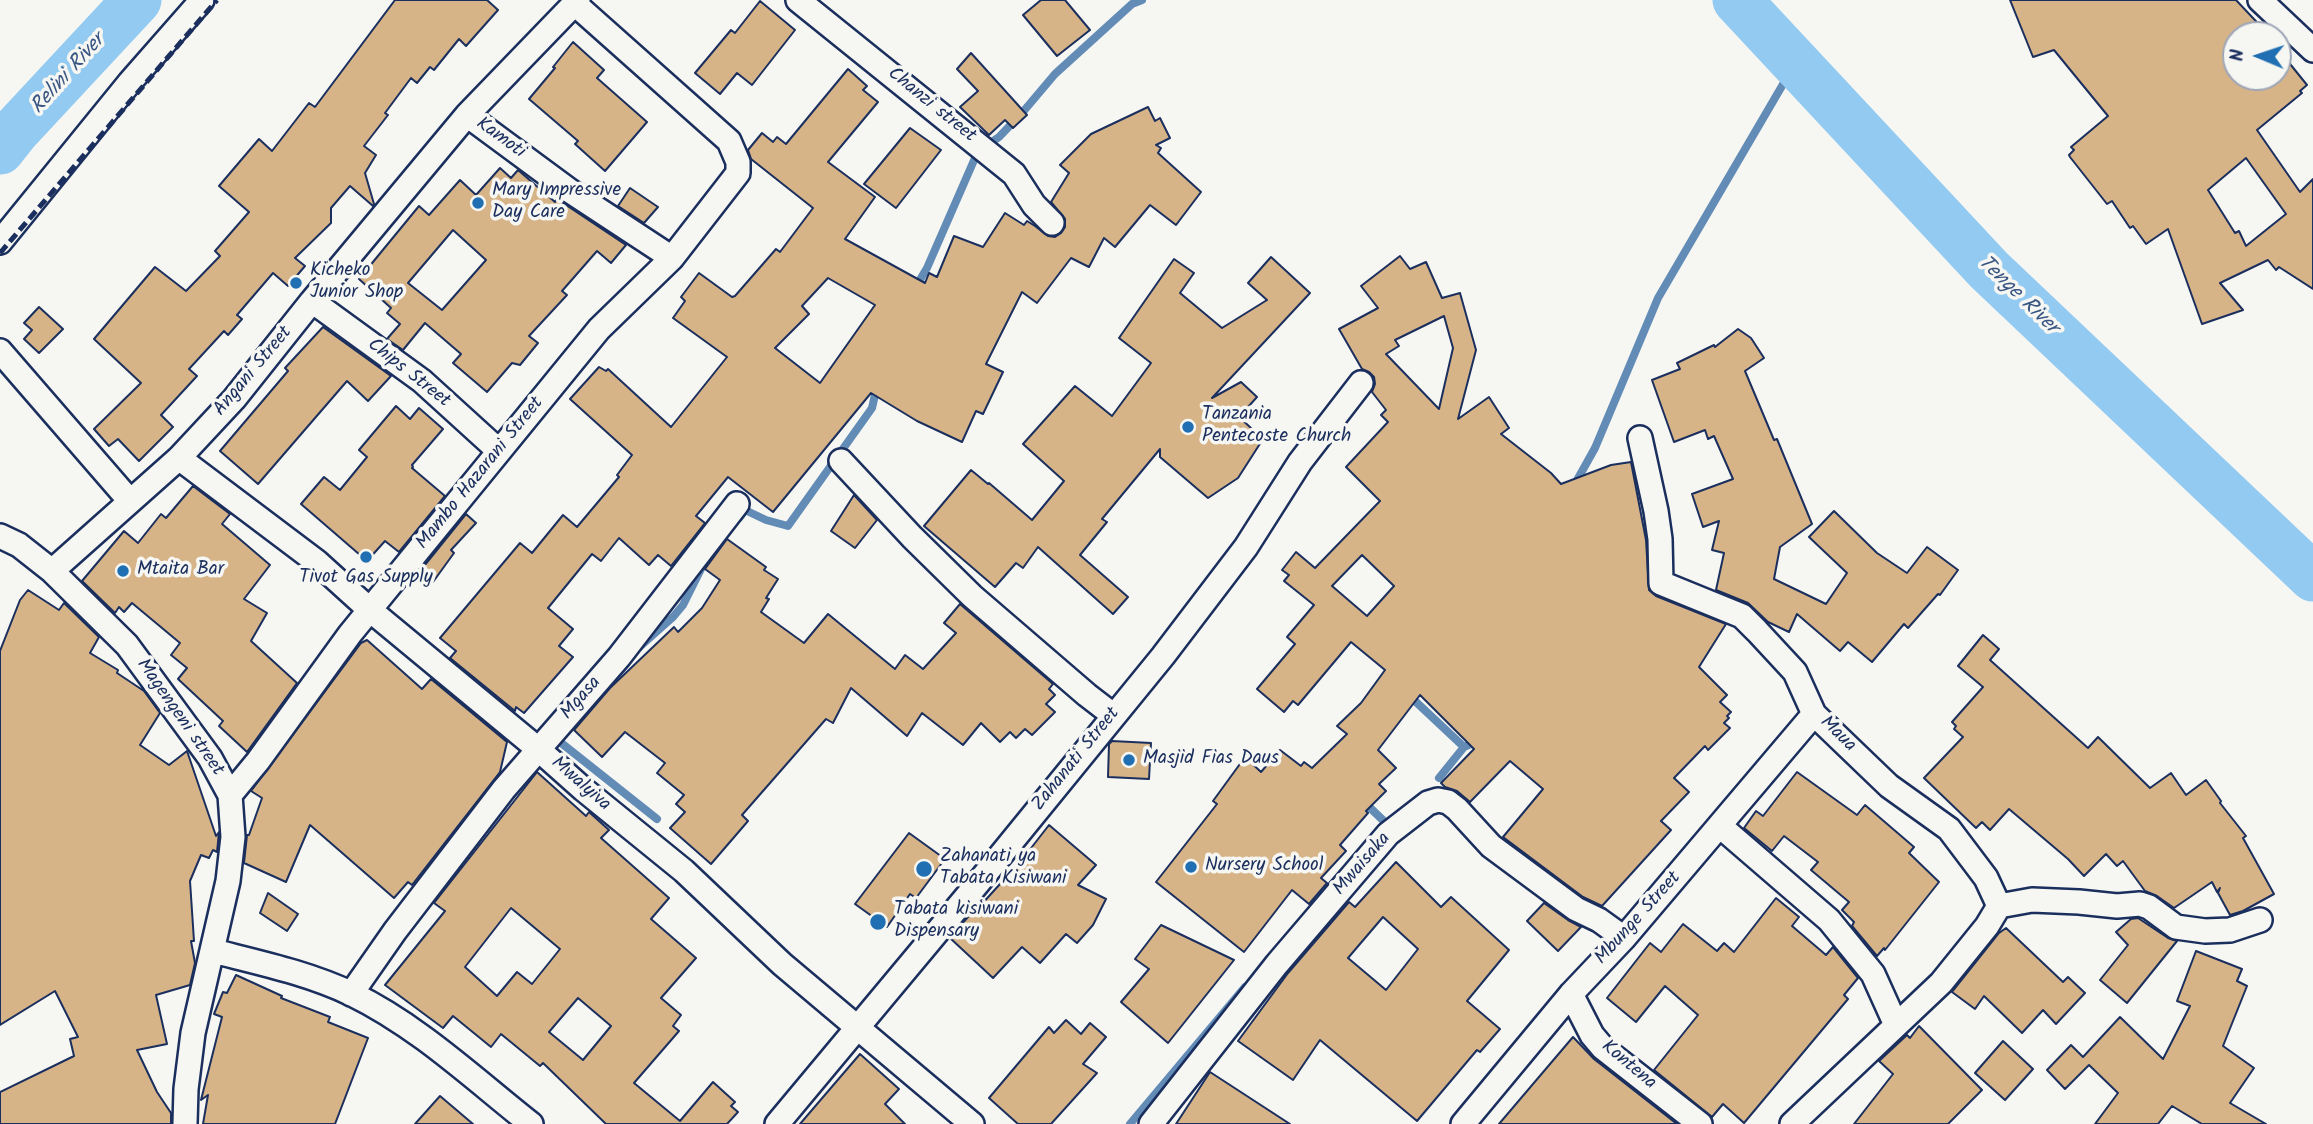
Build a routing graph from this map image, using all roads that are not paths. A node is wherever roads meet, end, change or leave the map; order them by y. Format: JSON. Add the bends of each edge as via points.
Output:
{"nodes":[{"id":1,"x":202,"y":0,"type":"edge"},
{"id":2,"x":798,"y":0,"type":"edge"},
{"id":3,"x":2260,"y":0,"type":"edge"},
{"id":4,"x":576,"y":2,"type":"edge"},
{"id":5,"x":2313,"y":50,"type":"edge"},
{"id":6,"x":467,"y":115,"type":"junction"},
{"id":7,"x":1052,"y":223,"type":"dead end"},
{"id":8,"x":0,"y":242,"type":"edge"},
{"id":9,"x":672,"y":258,"type":"junction"},
{"id":10,"x":312,"y":301,"type":"junction"},
{"id":11,"x":0,"y":351,"type":"edge"},
{"id":12,"x":1361,"y":383,"type":"dead end"},
{"id":13,"x":1640,"y":438,"type":"dead end"},
{"id":14,"x":499,"y":452,"type":"junction"},
{"id":15,"x":179,"y":457,"type":"junction"},
{"id":16,"x":841,"y":461,"type":"dead end"},
{"id":17,"x":130,"y":501,"type":"junction"},
{"id":18,"x":737,"y":504,"type":"dead end"},
{"id":19,"x":0,"y":536,"type":"edge"},
{"id":20,"x":52,"y":571,"type":"junction"},
{"id":21,"x":370,"y":610,"type":"junction"},
{"id":22,"x":1814,"y":713,"type":"junction"},
{"id":23,"x":1114,"y":715,"type":"junction"},
{"id":24,"x":538,"y":749,"type":"junction"},
{"id":25,"x":230,"y":795,"type":"junction"},
{"id":26,"x":1720,"y":827,"type":"junction"},
{"id":27,"x":1999,"y":906,"type":"junction"},
{"id":28,"x":2260,"y":920,"type":"dead end"},
{"id":29,"x":1624,"y":938,"type":"junction"},
{"id":30,"x":213,"y":951,"type":"junction"},
{"id":31,"x":351,"y":994,"type":"junction"},
{"id":32,"x":1571,"y":994,"type":"junction"},
{"id":33,"x":1896,"y":1025,"type":"junction"},
{"id":34,"x":857,"y":1028,"type":"junction"},
{"id":35,"x":185,"y":1124,"type":"edge"},
{"id":36,"x":531,"y":1124,"type":"edge"},
{"id":37,"x":777,"y":1124,"type":"edge"},
{"id":38,"x":972,"y":1124,"type":"edge"},
{"id":39,"x":1151,"y":1124,"type":"edge"},
{"id":40,"x":1463,"y":1124,"type":"edge"},
{"id":41,"x":1700,"y":1124,"type":"edge"},
{"id":42,"x":1792,"y":1124,"type":"edge"}],
"edges":[{"from":1,"to":8,"type":"street"},
{"from":2,"to":7,"type":"street","name":"Chanzi street","via":[[1014,174]]},
{"from":3,"to":5,"type":"street"},
{"from":4,"to":6,"type":"street","name":"Angani Street"},
{"from":4,"to":9,"type":"street","name":"Mambo Hazarani Street","via":[[729,141],[738,162],[738,173]]},
{"from":6,"to":9,"type":"street","name":"Kamoti"},
{"from":6,"to":10,"type":"street","name":"Angani Street"},
{"from":9,"to":14,"type":"street","name":"Mambo Hazarani Street","via":[[599,329]]},
{"from":10,"to":14,"type":"street","name":"Chips Street","via":[[422,381]]},
{"from":10,"to":15,"type":"street","name":"Angani Street","via":[[234,399]]},
{"from":11,"to":17,"type":"street"},
{"from":12,"to":23,"type":"street","name":"Zahanati Street","via":[[1300,462],[1246,547]]},
{"from":13,"to":22,"type":"street","name":"Maua","via":[[1660,539],[1660,580],[1664,586],[1742,616],[1795,672]]},
{"from":14,"to":21,"type":"street","name":"Mambo Hazarani Street"},
{"from":15,"to":17,"type":"street","name":"Angani Street"},
{"from":15,"to":21,"type":"street","name":"Mwalyiva","via":[[317,562]]},
{"from":16,"to":23,"type":"street","via":[[972,596]]},
{"from":17,"to":20,"type":"street","name":"Angani Street"},
{"from":18,"to":24,"type":"street","name":"Mgasa","via":[[619,657]]},
{"from":19,"to":20,"type":"street","name":"Magengeni street"},
{"from":20,"to":25,"type":"street","name":"Magengeni street","via":[[127,645],[210,758]]},
{"from":21,"to":24,"type":"street","name":"Mwalyiva"},
{"from":21,"to":25,"type":"street","name":"Mambo Hazarani Street"},
{"from":22,"to":26,"type":"street","name":"Mbunge Street"},
{"from":22,"to":27,"type":"street","name":"Maua","via":[[1889,786],[1949,830],[1986,878]]},
{"from":23,"to":34,"type":"street","name":"Zahanati Street"},
{"from":24,"to":31,"type":"street","name":"Mgasa","via":[[395,930]]},
{"from":24,"to":34,"type":"street","name":"Mwalyiva","via":[[684,871]]},
{"from":25,"to":30,"type":"street","name":"Magengeni street","via":[[233,837]]},
{"from":26,"to":29,"type":"street","name":"Mbunge Street"},
{"from":26,"to":33,"type":"street","via":[[1829,920],[1873,974]]},
{"from":27,"to":28,"type":"street","via":[[2032,900],[2140,904],[2176,927],[2205,931],[2230,930]]},
{"from":27,"to":33,"type":"street","via":[[1941,983]]},
{"from":29,"to":32,"type":"street","name":"Mbunge Street"},
{"from":29,"to":39,"type":"street","name":"Mwaisaka","via":[[1576,909],[1492,846],[1448,802],[1429,803],[1388,834],[1276,964]]},
{"from":30,"to":31,"type":"street","via":[[286,969]]},
{"from":30,"to":35,"type":"street","name":"Magengeni street","via":[[193,1033]]},
{"from":31,"to":36,"type":"street","via":[[406,1024]]},
{"from":32,"to":40,"type":"street","name":"Mbunge Street"},
{"from":32,"to":41,"type":"street","name":"Kontena","via":[[1602,1048]]},
{"from":33,"to":42,"type":"street"},
{"from":34,"to":37,"type":"street","name":"Zahanati Street"},
{"from":34,"to":38,"type":"street","name":"Mwalyiva"}]}
